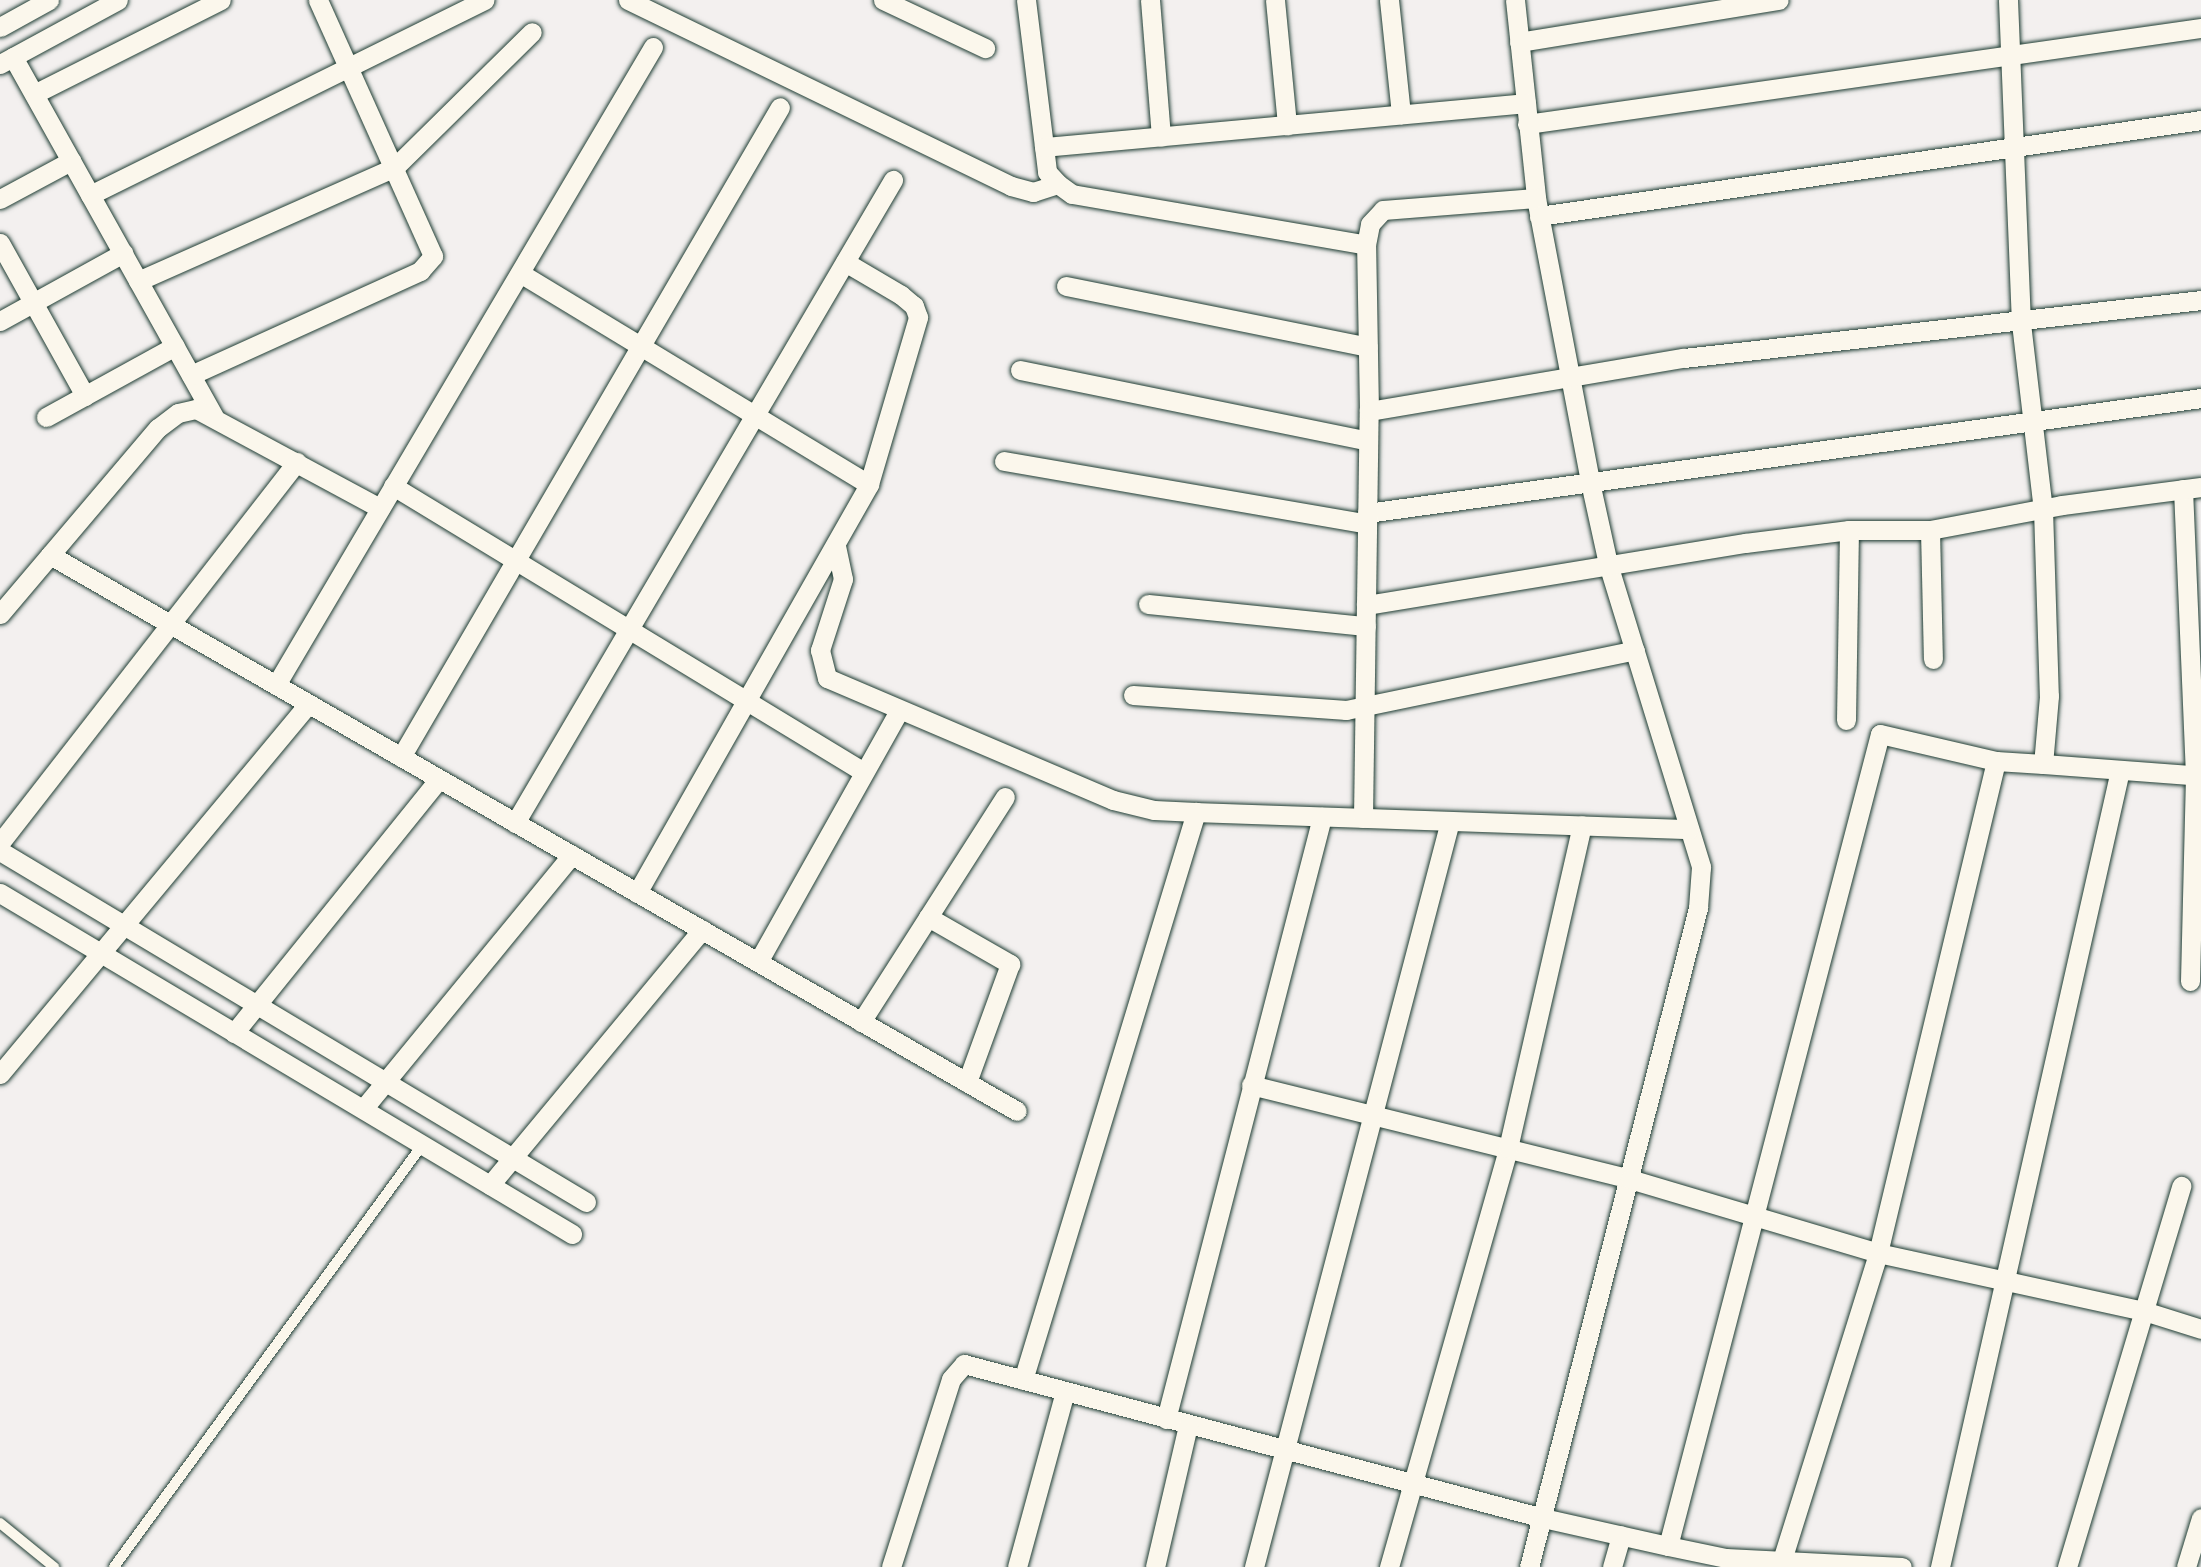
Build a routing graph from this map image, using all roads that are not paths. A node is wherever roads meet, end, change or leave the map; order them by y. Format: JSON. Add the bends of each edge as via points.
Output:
{"nodes":[{"id":1,"x":118,"y":0,"type":"edge"},
{"id":2,"x":221,"y":0,"type":"edge"},
{"id":3,"x":318,"y":0,"type":"edge"},
{"id":4,"x":484,"y":0,"type":"edge"},
{"id":5,"x":628,"y":0,"type":"edge"},
{"id":6,"x":883,"y":0,"type":"edge"},
{"id":7,"x":1026,"y":0,"type":"edge"},
{"id":8,"x":1150,"y":0,"type":"edge"},
{"id":9,"x":1275,"y":0,"type":"edge"},
{"id":10,"x":1389,"y":0,"type":"edge"},
{"id":11,"x":1515,"y":0,"type":"edge"},
{"id":12,"x":1779,"y":0,"type":"edge"},
{"id":13,"x":2008,"y":0,"type":"edge"},
{"id":14,"x":47,"y":1,"type":"edge"},
{"id":15,"x":0,"y":27,"type":"edge"},
{"id":16,"x":2201,"y":28,"type":"edge"},
{"id":17,"x":532,"y":32,"type":"dead end"},
{"id":18,"x":1519,"y":42,"type":"junction"},
{"id":19,"x":653,"y":47,"type":"dead end"},
{"id":20,"x":985,"y":48,"type":"dead end"},
{"id":21,"x":2011,"y":55,"type":"junction"},
{"id":22,"x":6,"y":60,"type":"edge"},
{"id":23,"x":349,"y":66,"type":"junction"},
{"id":24,"x":34,"y":94,"type":"junction"},
{"id":25,"x":1526,"y":103,"type":"junction"},
{"id":26,"x":780,"y":107,"type":"dead end"},
{"id":27,"x":1401,"y":114,"type":"junction"},
{"id":28,"x":2201,"y":120,"type":"edge"},
{"id":29,"x":1527,"y":124,"type":"junction"},
{"id":30,"x":1287,"y":125,"type":"junction"},
{"id":31,"x":1161,"y":137,"type":"junction"},
{"id":32,"x":2015,"y":147,"type":"junction"},
{"id":33,"x":1044,"y":148,"type":"junction"},
{"id":34,"x":71,"y":161,"type":"junction"},
{"id":35,"x":395,"y":167,"type":"junction"},
{"id":36,"x":893,"y":180,"type":"dead end"},
{"id":37,"x":1058,"y":184,"type":"junction"},
{"id":38,"x":90,"y":194,"type":"junction"},
{"id":39,"x":0,"y":199,"type":"edge"},
{"id":40,"x":1537,"y":207,"type":"junction"},
{"id":41,"x":0,"y":243,"type":"edge"},
{"id":42,"x":1366,"y":245,"type":"junction"},
{"id":43,"x":123,"y":253,"type":"junction"},
{"id":44,"x":845,"y":262,"type":"junction"},
{"id":45,"x":520,"y":273,"type":"junction"},
{"id":46,"x":138,"y":281,"type":"junction"},
{"id":47,"x":1066,"y":286,"type":"dead end"},
{"id":48,"x":2201,"y":300,"type":"edge"},
{"id":49,"x":33,"y":302,"type":"junction"},
{"id":50,"x":0,"y":321,"type":"edge"},
{"id":51,"x":2021,"y":323,"type":"junction"},
{"id":52,"x":174,"y":346,"type":"junction"},
{"id":53,"x":641,"y":346,"type":"junction"},
{"id":54,"x":1368,"y":347,"type":"junction"},
{"id":55,"x":1020,"y":370,"type":"dead end"},
{"id":56,"x":191,"y":375,"type":"junction"},
{"id":57,"x":1569,"y":379,"type":"junction"},
{"id":58,"x":85,"y":396,"type":"junction"},
{"id":59,"x":2201,"y":398,"type":"edge"},
{"id":60,"x":1369,"y":411,"type":"junction"},
{"id":61,"x":755,"y":415,"type":"junction"},
{"id":62,"x":214,"y":417,"type":"junction"},
{"id":63,"x":46,"y":418,"type":"dead end"},
{"id":64,"x":2033,"y":421,"type":"junction"},
{"id":65,"x":1368,"y":441,"type":"junction"},
{"id":66,"x":1004,"y":461,"type":"dead end"},
{"id":67,"x":297,"y":463,"type":"junction"},
{"id":68,"x":1590,"y":482,"type":"junction"},
{"id":69,"x":869,"y":484,"type":"junction"},
{"id":70,"x":393,"y":486,"type":"junction"},
{"id":71,"x":2192,"y":488,"type":"edge"},
{"id":72,"x":380,"y":508,"type":"junction"},
{"id":73,"x":2043,"y":509,"type":"junction"},
{"id":74,"x":1367,"y":519,"type":"junction"},
{"id":75,"x":1849,"y":530,"type":"junction"},
{"id":76,"x":1930,"y":530,"type":"junction"},
{"id":77,"x":836,"y":547,"type":"junction"},
{"id":78,"x":50,"y":555,"type":"junction"},
{"id":79,"x":516,"y":561,"type":"junction"},
{"id":80,"x":1608,"y":564,"type":"junction"},
{"id":81,"x":1148,"y":604,"type":"dead end"},
{"id":82,"x":1366,"y":605,"type":"junction"},
{"id":83,"x":0,"y":614,"type":"edge"},
{"id":84,"x":172,"y":626,"type":"junction"},
{"id":85,"x":1366,"y":626,"type":"junction"},
{"id":86,"x":629,"y":629,"type":"junction"},
{"id":87,"x":1634,"y":650,"type":"junction"},
{"id":88,"x":1933,"y":659,"type":"dead end"},
{"id":89,"x":276,"y":685,"type":"junction"},
{"id":90,"x":1133,"y":695,"type":"dead end"},
{"id":91,"x":747,"y":701,"type":"junction"},
{"id":92,"x":308,"y":704,"type":"junction"},
{"id":93,"x":1366,"y":706,"type":"junction"},
{"id":94,"x":899,"y":711,"type":"junction"},
{"id":95,"x":1846,"y":720,"type":"dead end"},
{"id":96,"x":401,"y":757,"type":"junction"},
{"id":97,"x":1996,"y":761,"type":"junction"},
{"id":98,"x":2043,"y":764,"type":"junction"},
{"id":99,"x":2120,"y":770,"type":"junction"},
{"id":100,"x":864,"y":772,"type":"junction"},
{"id":101,"x":2198,"y":776,"type":"edge"},
{"id":102,"x":439,"y":779,"type":"junction"},
{"id":103,"x":1005,"y":797,"type":"dead end"},
{"id":104,"x":1196,"y":812,"type":"junction"},
{"id":105,"x":1322,"y":817,"type":"junction"},
{"id":106,"x":1363,"y":818,"type":"junction"},
{"id":107,"x":1450,"y":821,"type":"junction"},
{"id":108,"x":515,"y":823,"type":"junction"},
{"id":109,"x":1582,"y":825,"type":"junction"},
{"id":110,"x":1689,"y":829,"type":"junction"},
{"id":111,"x":0,"y":843,"type":"edge"},
{"id":112,"x":0,"y":851,"type":"edge"},
{"id":113,"x":572,"y":855,"type":"junction"},
{"id":114,"x":637,"y":892,"type":"junction"},
{"id":115,"x":0,"y":893,"type":"edge"},
{"id":116,"x":928,"y":918,"type":"junction"},
{"id":117,"x":126,"y":927,"type":"junction"},
{"id":118,"x":702,"y":930,"type":"junction"},
{"id":119,"x":104,"y":954,"type":"junction"},
{"id":120,"x":758,"y":962,"type":"junction"},
{"id":121,"x":2190,"y":981,"type":"dead end"},
{"id":122,"x":257,"y":1005,"type":"junction"},
{"id":123,"x":861,"y":1021,"type":"junction"},
{"id":124,"x":234,"y":1032,"type":"junction"},
{"id":125,"x":0,"y":1074,"type":"edge"},
{"id":126,"x":386,"y":1082,"type":"junction"},
{"id":127,"x":967,"y":1082,"type":"junction"},
{"id":128,"x":1251,"y":1085,"type":"junction"},
{"id":129,"x":363,"y":1110,"type":"junction"},
{"id":130,"x":1017,"y":1111,"type":"dead end"},
{"id":131,"x":1374,"y":1113,"type":"junction"},
{"id":132,"x":422,"y":1144,"type":"junction"},
{"id":133,"x":1508,"y":1148,"type":"junction"},
{"id":134,"x":512,"y":1158,"type":"junction"},
{"id":135,"x":1630,"y":1179,"type":"junction"},
{"id":136,"x":491,"y":1185,"type":"junction"},
{"id":137,"x":2181,"y":1186,"type":"dead end"},
{"id":138,"x":586,"y":1202,"type":"dead end"},
{"id":139,"x":1756,"y":1216,"type":"junction"},
{"id":140,"x":572,"y":1234,"type":"dead end"},
{"id":141,"x":1878,"y":1253,"type":"junction"},
{"id":142,"x":2005,"y":1279,"type":"junction"},
{"id":143,"x":2144,"y":1311,"type":"junction"},
{"id":144,"x":2201,"y":1329,"type":"edge"},
{"id":145,"x":1023,"y":1380,"type":"junction"},
{"id":146,"x":1065,"y":1391,"type":"junction"},
{"id":147,"x":1166,"y":1419,"type":"junction"},
{"id":148,"x":1188,"y":1425,"type":"junction"},
{"id":149,"x":1285,"y":1451,"type":"junction"},
{"id":150,"x":1413,"y":1484,"type":"junction"},
{"id":151,"x":1543,"y":1518,"type":"junction"},
{"id":152,"x":2201,"y":1518,"type":"edge"},
{"id":153,"x":0,"y":1523,"type":"edge"},
{"id":154,"x":1621,"y":1535,"type":"junction"},
{"id":155,"x":1668,"y":1546,"type":"junction"},
{"id":156,"x":1782,"y":1560,"type":"junction"},
{"id":157,"x":1726,"y":1563,"type":"edge"},
{"id":158,"x":1842,"y":1565,"type":"edge"},
{"id":159,"x":54,"y":1567,"type":"edge"},
{"id":160,"x":114,"y":1567,"type":"edge"},
{"id":161,"x":891,"y":1567,"type":"edge"},
{"id":162,"x":1017,"y":1567,"type":"edge"},
{"id":163,"x":1155,"y":1567,"type":"edge"},
{"id":164,"x":1254,"y":1567,"type":"edge"},
{"id":165,"x":1389,"y":1567,"type":"edge"},
{"id":166,"x":1529,"y":1567,"type":"edge"},
{"id":167,"x":1612,"y":1567,"type":"edge"},
{"id":168,"x":1902,"y":1567,"type":"edge"},
{"id":169,"x":1940,"y":1567,"type":"edge"},
{"id":170,"x":2067,"y":1567,"type":"edge"},
{"id":171,"x":2186,"y":1567,"type":"edge"}],
"edges":[{"from":1,"to":22,"type":"street"},
{"from":2,"to":24,"type":"street"},
{"from":3,"to":23,"type":"street"},
{"from":4,"to":23,"type":"street"},
{"from":5,"to":37,"type":"street","via":[[1011,186],[1033,192]]},
{"from":6,"to":20,"type":"street"},
{"from":7,"to":33,"type":"street"},
{"from":8,"to":31,"type":"street"},
{"from":9,"to":30,"type":"street"},
{"from":10,"to":27,"type":"street"},
{"from":11,"to":18,"type":"street"},
{"from":12,"to":18,"type":"street"},
{"from":13,"to":21,"type":"street"},
{"from":14,"to":15,"type":"street"},
{"from":16,"to":21,"type":"street"},
{"from":17,"to":35,"type":"street"},
{"from":18,"to":25,"type":"street"},
{"from":19,"to":45,"type":"street"},
{"from":21,"to":29,"type":"street"},
{"from":21,"to":32,"type":"street"},
{"from":22,"to":24,"type":"street"},
{"from":23,"to":35,"type":"street"},
{"from":23,"to":38,"type":"street"},
{"from":24,"to":34,"type":"street"},
{"from":25,"to":27,"type":"street"},
{"from":25,"to":29,"type":"street"},
{"from":26,"to":53,"type":"street"},
{"from":27,"to":30,"type":"street"},
{"from":28,"to":32,"type":"street"},
{"from":29,"to":40,"type":"street"},
{"from":30,"to":31,"type":"street"},
{"from":31,"to":33,"type":"street"},
{"from":32,"to":40,"type":"street"},
{"from":32,"to":51,"type":"street"},
{"from":33,"to":37,"type":"street","via":[[1047,172]]},
{"from":34,"to":38,"type":"street"},
{"from":34,"to":39,"type":"street"},
{"from":35,"to":46,"type":"street"},
{"from":35,"to":56,"type":"street","via":[[432,246],[428,265]]},
{"from":36,"to":44,"type":"street"},
{"from":37,"to":42,"type":"street","via":[[1072,194]]},
{"from":38,"to":43,"type":"street"},
{"from":40,"to":42,"type":"street","via":[[1383,210],[1370,224]]},
{"from":40,"to":57,"type":"street"},
{"from":41,"to":49,"type":"street"},
{"from":42,"to":54,"type":"street"},
{"from":43,"to":46,"type":"street"},
{"from":43,"to":49,"type":"street"},
{"from":44,"to":61,"type":"street"},
{"from":44,"to":69,"type":"street","via":[[901,295],[914,306],[918,317]]},
{"from":45,"to":53,"type":"street"},
{"from":45,"to":70,"type":"street"},
{"from":46,"to":52,"type":"street"},
{"from":47,"to":54,"type":"street"},
{"from":48,"to":51,"type":"street"},
{"from":49,"to":50,"type":"street"},
{"from":49,"to":58,"type":"street"},
{"from":51,"to":57,"type":"street","via":[[1684,358]]},
{"from":51,"to":64,"type":"street"},
{"from":52,"to":56,"type":"street"},
{"from":52,"to":58,"type":"street"},
{"from":53,"to":61,"type":"street"},
{"from":53,"to":79,"type":"street"},
{"from":54,"to":60,"type":"street"},
{"from":55,"to":65,"type":"street"},
{"from":56,"to":62,"type":"street"},
{"from":57,"to":60,"type":"street"},
{"from":57,"to":68,"type":"street"},
{"from":58,"to":63,"type":"street"},
{"from":59,"to":64,"type":"street"},
{"from":60,"to":65,"type":"street"},
{"from":61,"to":69,"type":"street"},
{"from":61,"to":86,"type":"street"},
{"from":62,"to":67,"type":"street"},
{"from":62,"to":78,"type":"street","via":[[197,409],[178,413],[158,428]]},
{"from":64,"to":68,"type":"street"},
{"from":64,"to":73,"type":"street"},
{"from":65,"to":74,"type":"street"},
{"from":66,"to":74,"type":"street"},
{"from":67,"to":72,"type":"street"},
{"from":67,"to":84,"type":"street"},
{"from":68,"to":74,"type":"street"},
{"from":68,"to":80,"type":"street"},
{"from":69,"to":77,"type":"street"},
{"from":70,"to":72,"type":"street"},
{"from":70,"to":79,"type":"street"},
{"from":71,"to":73,"type":"street"},
{"from":71,"to":101,"type":"street"},
{"from":72,"to":89,"type":"street"},
{"from":73,"to":76,"type":"street"},
{"from":73,"to":98,"type":"street","via":[[2049,696]]},
{"from":74,"to":82,"type":"street"},
{"from":75,"to":76,"type":"street"},
{"from":75,"to":80,"type":"street"},
{"from":75,"to":95,"type":"street"},
{"from":76,"to":88,"type":"street"},
{"from":77,"to":91,"type":"street"},
{"from":77,"to":94,"type":"street","via":[[843,579],[820,650],[821,666],[837,686]]},
{"from":78,"to":83,"type":"street"},
{"from":78,"to":84,"type":"street"},
{"from":79,"to":86,"type":"street"},
{"from":79,"to":96,"type":"street"},
{"from":80,"to":82,"type":"street"},
{"from":80,"to":87,"type":"street"},
{"from":81,"to":85,"type":"street"},
{"from":82,"to":85,"type":"street"},
{"from":84,"to":89,"type":"street"},
{"from":84,"to":111,"type":"street"},
{"from":85,"to":93,"type":"street"},
{"from":86,"to":91,"type":"street"},
{"from":86,"to":108,"type":"street"},
{"from":87,"to":93,"type":"street"},
{"from":87,"to":110,"type":"street"},
{"from":89,"to":92,"type":"street"},
{"from":90,"to":93,"type":"street","via":[[1325,711]]},
{"from":91,"to":100,"type":"street"},
{"from":91,"to":114,"type":"street"},
{"from":92,"to":96,"type":"street"},
{"from":92,"to":117,"type":"street"},
{"from":93,"to":106,"type":"street"},
{"from":94,"to":100,"type":"street"},
{"from":94,"to":104,"type":"street","via":[[1113,800],[1154,810]]},
{"from":96,"to":102,"type":"street"},
{"from":97,"to":98,"type":"street"},
{"from":97,"to":139,"type":"street","via":[[1880,734]]},
{"from":97,"to":141,"type":"street"},
{"from":98,"to":99,"type":"street"},
{"from":99,"to":101,"type":"street"},
{"from":99,"to":142,"type":"street"},
{"from":100,"to":120,"type":"street"},
{"from":101,"to":121,"type":"street"},
{"from":102,"to":108,"type":"street"},
{"from":102,"to":122,"type":"street"},
{"from":103,"to":116,"type":"street"},
{"from":104,"to":105,"type":"street"},
{"from":104,"to":145,"type":"street"},
{"from":105,"to":106,"type":"street"},
{"from":105,"to":128,"type":"street"},
{"from":106,"to":107,"type":"street"},
{"from":107,"to":109,"type":"street"},
{"from":107,"to":131,"type":"street"},
{"from":108,"to":113,"type":"street"},
{"from":109,"to":110,"type":"street"},
{"from":109,"to":133,"type":"street"},
{"from":110,"to":135,"type":"street","via":[[1701,867],[1698,908]]},
{"from":112,"to":117,"type":"street"},
{"from":113,"to":114,"type":"street"},
{"from":113,"to":126,"type":"street"},
{"from":114,"to":118,"type":"street"},
{"from":115,"to":119,"type":"street"},
{"from":116,"to":123,"type":"street"},
{"from":116,"to":127,"type":"street","via":[[1010,964]]},
{"from":117,"to":119,"type":"street"},
{"from":117,"to":122,"type":"street"},
{"from":118,"to":120,"type":"street"},
{"from":118,"to":134,"type":"street"},
{"from":119,"to":124,"type":"street"},
{"from":119,"to":125,"type":"street"},
{"from":120,"to":123,"type":"street"},
{"from":122,"to":124,"type":"street"},
{"from":122,"to":126,"type":"street"},
{"from":123,"to":127,"type":"street"},
{"from":124,"to":129,"type":"street"},
{"from":126,"to":129,"type":"street"},
{"from":126,"to":134,"type":"street"},
{"from":127,"to":130,"type":"street"},
{"from":128,"to":131,"type":"street"},
{"from":128,"to":147,"type":"street"},
{"from":129,"to":132,"type":"street"},
{"from":131,"to":133,"type":"street"},
{"from":131,"to":149,"type":"street"},
{"from":132,"to":136,"type":"street"},
{"from":132,"to":160,"type":"lane"},
{"from":133,"to":135,"type":"street"},
{"from":133,"to":150,"type":"street"},
{"from":134,"to":136,"type":"street"},
{"from":134,"to":138,"type":"street"},
{"from":135,"to":139,"type":"street"},
{"from":135,"to":151,"type":"street"},
{"from":136,"to":140,"type":"street"},
{"from":137,"to":143,"type":"street"},
{"from":139,"to":141,"type":"street"},
{"from":139,"to":155,"type":"street"},
{"from":141,"to":142,"type":"street"},
{"from":141,"to":156,"type":"street"},
{"from":142,"to":143,"type":"street"},
{"from":142,"to":169,"type":"street"},
{"from":143,"to":144,"type":"street"},
{"from":143,"to":170,"type":"street"},
{"from":145,"to":146,"type":"street"},
{"from":145,"to":161,"type":"street","via":[[975,1364],[957,1369]]},
{"from":146,"to":147,"type":"street"},
{"from":146,"to":162,"type":"street"},
{"from":147,"to":148,"type":"street"},
{"from":148,"to":149,"type":"street"},
{"from":148,"to":163,"type":"street"},
{"from":149,"to":150,"type":"street"},
{"from":149,"to":164,"type":"street"},
{"from":150,"to":151,"type":"street"},
{"from":150,"to":165,"type":"street"},
{"from":151,"to":154,"type":"street"},
{"from":151,"to":166,"type":"street"},
{"from":152,"to":171,"type":"street"},
{"from":153,"to":159,"type":"lane"},
{"from":154,"to":155,"type":"street"},
{"from":154,"to":167,"type":"street"},
{"from":155,"to":157,"type":"street"},
{"from":156,"to":157,"type":"street"},
{"from":156,"to":158,"type":"street"},
{"from":158,"to":168,"type":"street"}]}
